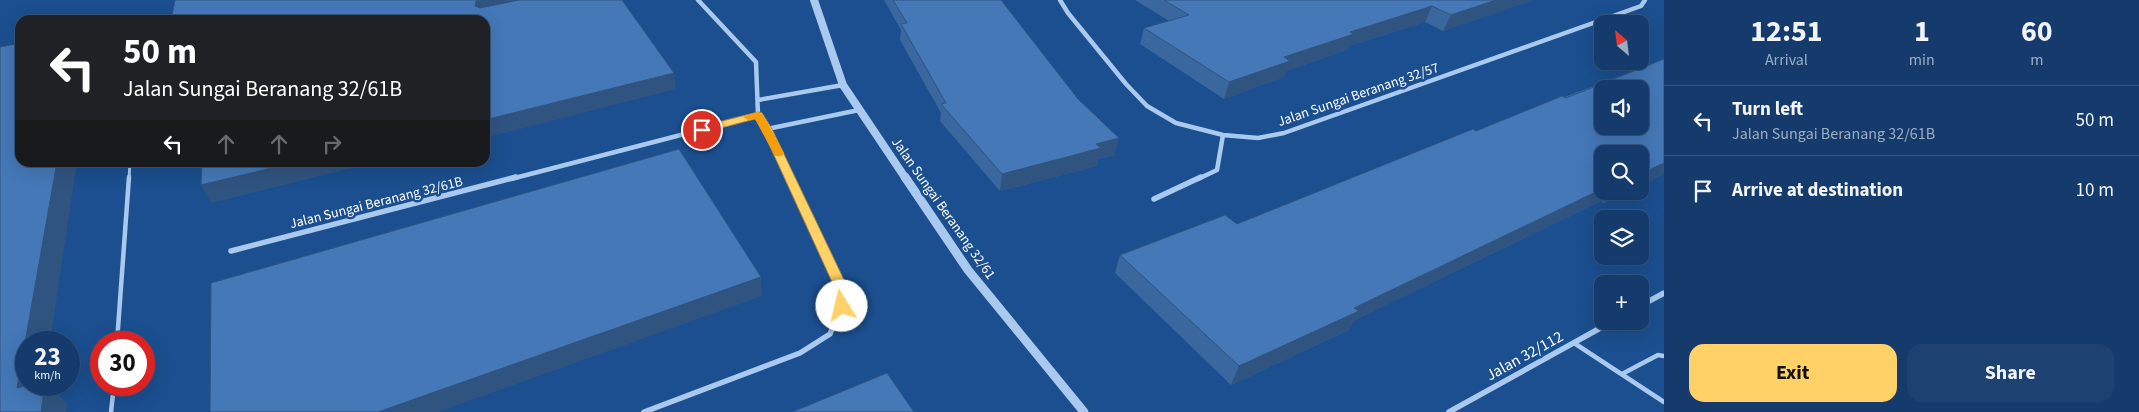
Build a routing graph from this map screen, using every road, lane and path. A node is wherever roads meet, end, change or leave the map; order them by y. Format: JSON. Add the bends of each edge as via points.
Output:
{"nodes":[{"id":1,"x":698,"y":0,"type":"edge"},
{"id":2,"x":814,"y":0,"type":"edge"},
{"id":3,"x":1060,"y":0,"type":"edge"},
{"id":4,"x":1645,"y":0,"type":"edge"},
{"id":5,"x":843,"y":85,"type":"junction"},
{"id":6,"x":758,"y":100,"type":"junction"},
{"id":7,"x":859,"y":110,"type":"junction"},
{"id":8,"x":758,"y":115,"type":"junction"},
{"id":9,"x":767,"y":129,"type":"junction"},
{"id":10,"x":1223,"y":135,"type":"junction"},
{"id":11,"x":130,"y":167,"type":"edge"},
{"id":12,"x":1154,"y":199,"type":"dead end"},
{"id":13,"x":231,"y":251,"type":"dead end"},
{"id":14,"x":1664,"y":293,"type":"edge"},
{"id":15,"x":1649,"y":301,"type":"edge"},
{"id":16,"x":1597,"y":330,"type":"edge"},
{"id":17,"x":118,"y":331,"type":"edge"},
{"id":18,"x":1574,"y":343,"type":"junction"},
{"id":19,"x":1664,"y":356,"type":"edge"},
{"id":20,"x":1622,"y":374,"type":"junction"},
{"id":21,"x":113,"y":396,"type":"edge"},
{"id":22,"x":1664,"y":402,"type":"edge"},
{"id":23,"x":112,"y":412,"type":"edge"},
{"id":24,"x":644,"y":412,"type":"edge"},
{"id":25,"x":1084,"y":412,"type":"edge"},
{"id":26,"x":1449,"y":412,"type":"edge"}],
"edges":[{"from":1,"to":6,"type":"street","via":[[756,62]]},
{"from":2,"to":5,"type":"street","name":"Jalan Sungai Beranang 32/61"},
{"from":3,"to":10,"type":"street","name":"Jalan Sungai Beranang 32/57","via":[[1147,106],[1176,122]]},
{"from":4,"to":10,"type":"street","name":"Jalan Sungai Beranang 32/57","via":[[1641,6],[1284,133],[1258,138]]},
{"from":5,"to":6,"type":"street"},
{"from":5,"to":7,"type":"street","name":"Jalan Sungai Beranang 32/61"},
{"from":6,"to":8,"type":"street"},
{"from":7,"to":9,"type":"street"},
{"from":7,"to":25,"type":"street","name":"Jalan Sungai Beranang 32/61","via":[[968,270]]},
{"from":8,"to":9,"type":"street"},
{"from":8,"to":13,"type":"street","name":"Jalan Sungai Beranang 32/61B"},
{"from":9,"to":24,"type":"street","via":[[839,284],[842,306],[830,334],[800,352]]},
{"from":10,"to":12,"type":"street","via":[[1217,170]]},
{"from":11,"to":17,"type":"lane"},
{"from":14,"to":15,"type":"street"},
{"from":16,"to":18,"type":"street","name":"Jalan 32/112"},
{"from":18,"to":20,"type":"lane"},
{"from":18,"to":26,"type":"street","name":"Jalan 32/112"},
{"from":19,"to":20,"type":"lane","via":[[1658,355]]},
{"from":20,"to":22,"type":"lane"},
{"from":21,"to":23,"type":"lane"}]}
